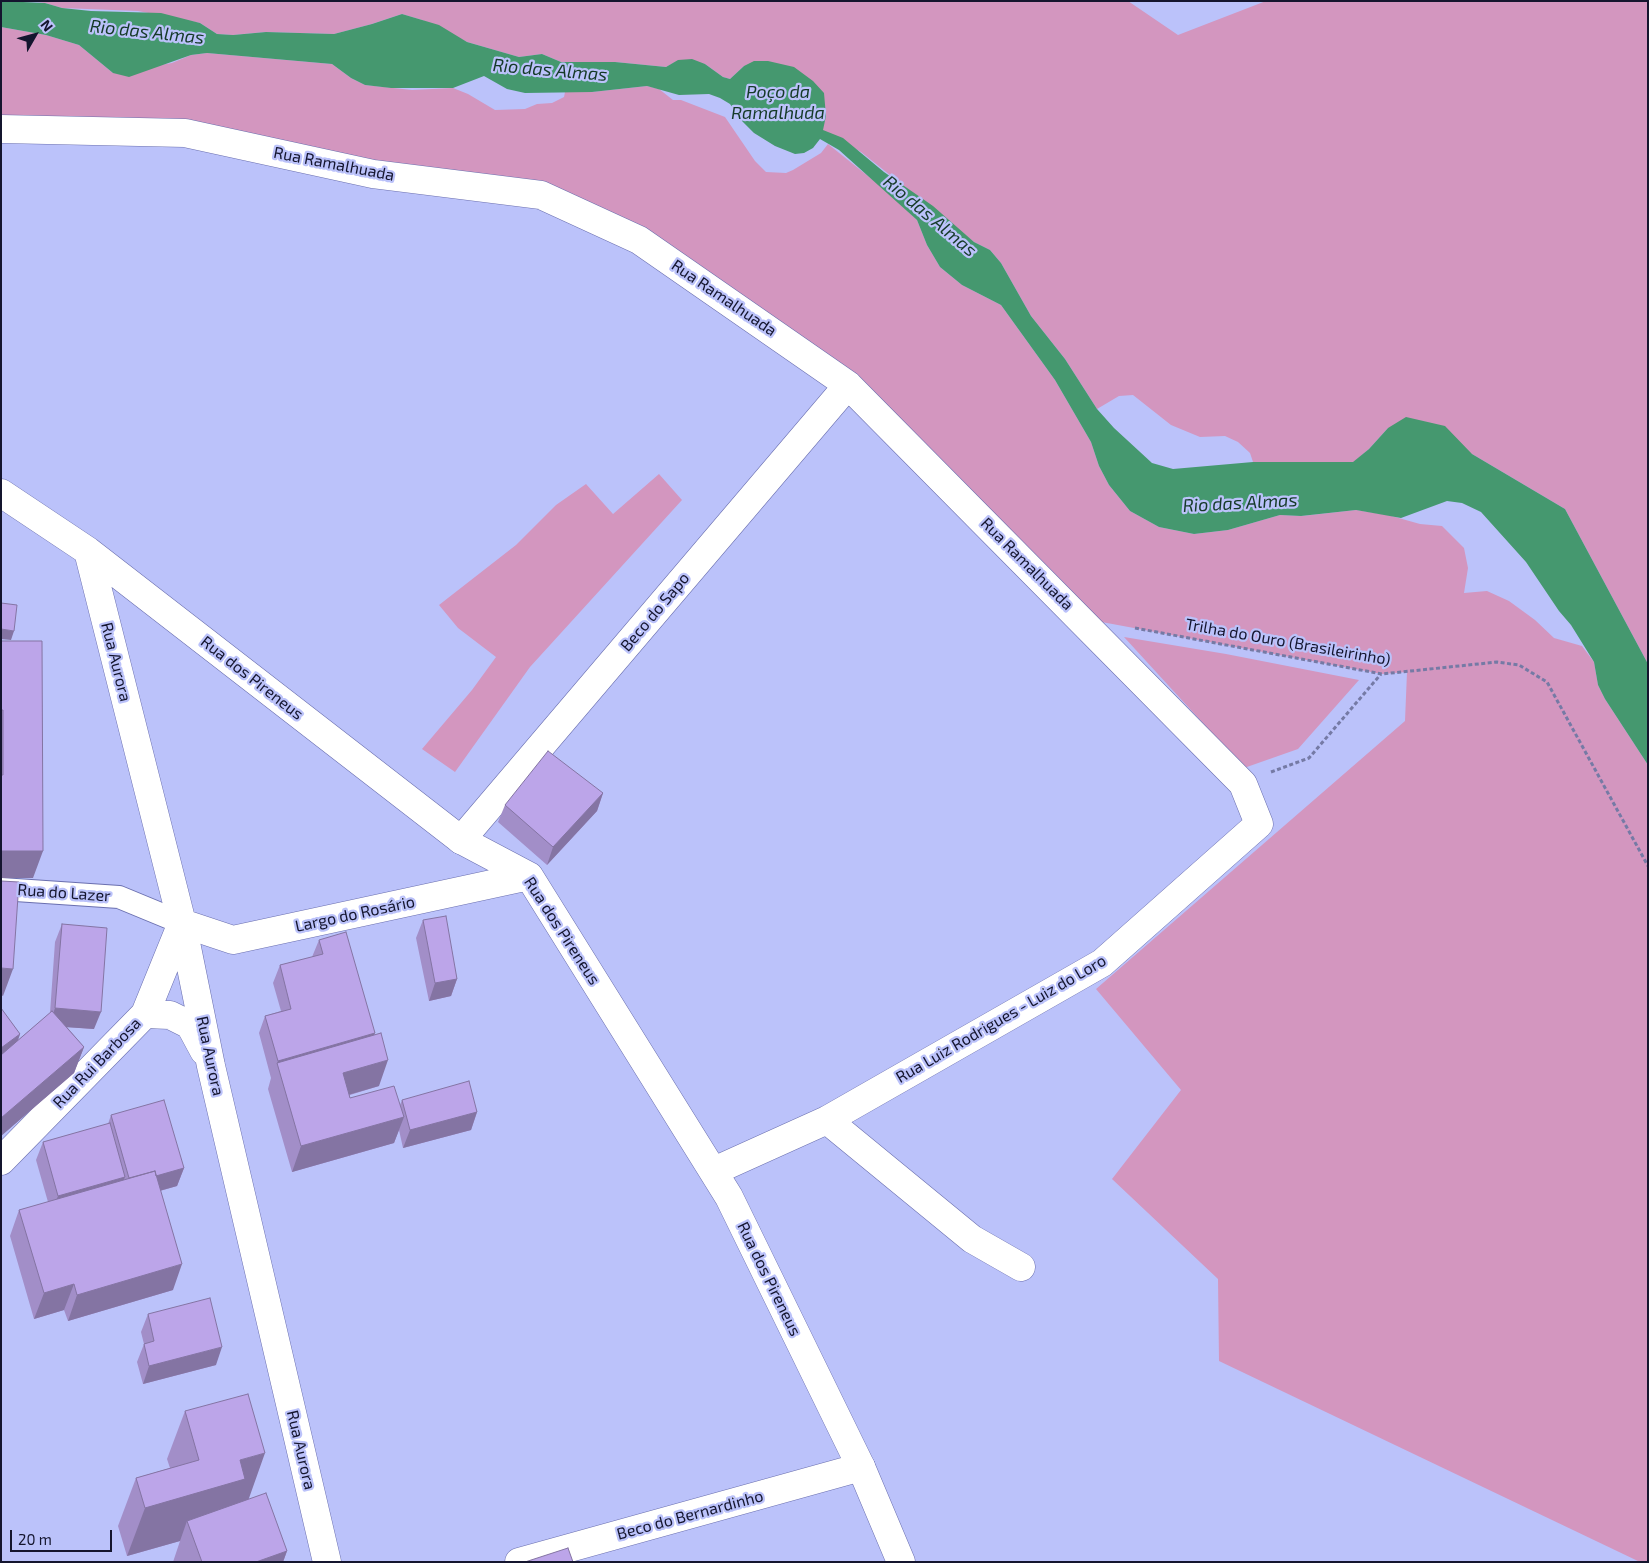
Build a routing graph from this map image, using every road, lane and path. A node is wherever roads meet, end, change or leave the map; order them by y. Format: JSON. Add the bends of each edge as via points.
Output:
{"nodes":[{"id":1,"x":1,"y":129,"type":"edge"},
{"id":2,"x":848,"y":385,"type":"junction"},
{"id":3,"x":1,"y":493,"type":"edge"},
{"id":4,"x":88,"y":551,"type":"junction"},
{"id":5,"x":1129,"y":627,"type":"dead end"},
{"id":6,"x":1382,"y":674,"type":"junction"},
{"id":7,"x":1243,"y":784,"type":"junction"},
{"id":8,"x":1259,"y":824,"type":"joint"},
{"id":9,"x":461,"y":840,"type":"junction"},
{"id":10,"x":1648,"y":866,"type":"edge"},
{"id":11,"x":529,"y":876,"type":"junction"},
{"id":12,"x":1,"y":889,"type":"edge"},
{"id":13,"x":182,"y":923,"type":"junction"},
{"id":14,"x":145,"y":1014,"type":"junction"},
{"id":15,"x":212,"y":1066,"type":"junction"},
{"id":16,"x":827,"y":1120,"type":"junction"},
{"id":17,"x":1,"y":1161,"type":"edge"},
{"id":18,"x":714,"y":1170,"type":"junction"},
{"id":19,"x":1021,"y":1267,"type":"dead end"},
{"id":20,"x":861,"y":1467,"type":"junction"},
{"id":21,"x":327,"y":1562,"type":"edge"},
{"id":22,"x":519,"y":1562,"type":"edge"},
{"id":23,"x":901,"y":1562,"type":"edge"}],
"edges":[{"from":1,"to":2,"type":"street","name":"Rua Ramalhuada","via":[[185,133],[373,174],[541,195],[639,240]]},
{"from":2,"to":7,"type":"street","name":"Rua Ramalhuada"},
{"from":2,"to":9,"type":"street","name":"Beco do Sapo"},
{"from":3,"to":4,"type":"street","name":"Rua dos Pireneus"},
{"from":4,"to":9,"type":"street","name":"Rua dos Pireneus"},
{"from":4,"to":13,"type":"street","name":"Rua Aurora"},
{"from":5,"to":6,"type":"path","name":"Trilha do Ouro (Brasileirinho)"},
{"from":6,"to":7,"type":"path","via":[[1309,758]]},
{"from":6,"to":10,"type":"path","name":"Trilha do Ouro (Brasileirinho)","via":[[1497,662],[1519,665],[1547,682]]},
{"from":7,"to":8,"type":"street","name":"Rua Ramalhuada"},
{"from":8,"to":16,"type":"street","name":"Rua Luiz Rodrigues - Luiz do Loro","via":[[1102,963]]},
{"from":9,"to":11,"type":"street","name":"Rua dos Pireneus"},
{"from":11,"to":13,"type":"street","name":"Largo do Rosário","via":[[233,940]]},
{"from":11,"to":18,"type":"street","name":"Rua dos Pireneus"},
{"from":12,"to":13,"type":"street","name":"Rua do Lazer","via":[[119,897]]},
{"from":13,"to":14,"type":"street","name":"Rua Rui Barbosa"},
{"from":13,"to":15,"type":"street","name":"Rua Aurora"},
{"from":14,"to":15,"type":"street","via":[[170,1015],[190,1024]]},
{"from":14,"to":17,"type":"street","name":"Rua Rui Barbosa"},
{"from":15,"to":21,"type":"street","name":"Rua Aurora"},
{"from":16,"to":18,"type":"street","name":"Rua Luiz Rodrigues - Luiz do Loro"},
{"from":16,"to":19,"type":"street","via":[[972,1239]]},
{"from":18,"to":20,"type":"street","name":"Rua dos Pireneus"},
{"from":20,"to":22,"type":"street","name":"Beco do Bernardinho"},
{"from":20,"to":23,"type":"street","name":"Rua dos Pireneus"}]}
